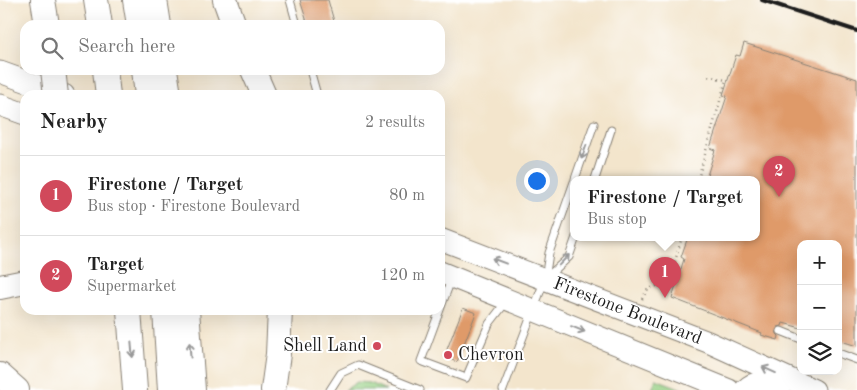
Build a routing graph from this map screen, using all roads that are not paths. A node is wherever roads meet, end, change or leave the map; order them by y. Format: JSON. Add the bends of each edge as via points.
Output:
{"nodes":[{"id":1,"x":96,"y":0,"type":"edge"},
{"id":2,"x":126,"y":0,"type":"edge"},
{"id":3,"x":135,"y":0,"type":"edge"},
{"id":4,"x":155,"y":0,"type":"edge"},
{"id":5,"x":225,"y":0,"type":"edge"},
{"id":6,"x":290,"y":0,"type":"edge"},
{"id":7,"x":99,"y":20,"type":"edge"},
{"id":8,"x":128,"y":20,"type":"edge"},
{"id":9,"x":137,"y":20,"type":"edge"},
{"id":10,"x":158,"y":20,"type":"edge"},
{"id":11,"x":232,"y":20,"type":"edge"},
{"id":12,"x":296,"y":20,"type":"edge"},
{"id":13,"x":0,"y":72,"type":"edge"},
{"id":14,"x":54,"y":75,"type":"edge"},
{"id":15,"x":106,"y":75,"type":"edge"},
{"id":16,"x":255,"y":75,"type":"edge"},
{"id":17,"x":311,"y":75,"type":"edge"},
{"id":18,"x":50,"y":90,"type":"edge"},
{"id":19,"x":55,"y":90,"type":"edge"},
{"id":20,"x":107,"y":90,"type":"edge"},
{"id":21,"x":262,"y":90,"type":"edge"},
{"id":22,"x":316,"y":90,"type":"edge"},
{"id":23,"x":0,"y":105,"type":"edge"},
{"id":24,"x":20,"y":112,"type":"edge"},
{"id":25,"x":594,"y":124,"type":"dead end"},
{"id":26,"x":612,"y":130,"type":"dead end"},
{"id":27,"x":576,"y":176,"type":"edge"},
{"id":28,"x":596,"y":176,"type":"edge"},
{"id":29,"x":570,"y":193,"type":"edge"},
{"id":30,"x":445,"y":241,"type":"edge"},
{"id":31,"x":575,"y":241,"type":"edge"},
{"id":32,"x":446,"y":275,"type":"edge"},
{"id":33,"x":545,"y":279,"type":"junction"},
{"id":34,"x":20,"y":283,"type":"edge"},
{"id":35,"x":0,"y":287,"type":"edge"},
{"id":36,"x":508,"y":300,"type":"junction"},
{"id":37,"x":532,"y":311,"type":"junction"},
{"id":38,"x":129,"y":315,"type":"edge"},
{"id":39,"x":156,"y":315,"type":"edge"},
{"id":40,"x":165,"y":315,"type":"edge"},
{"id":41,"x":187,"y":315,"type":"edge"},
{"id":42,"x":280,"y":315,"type":"edge"},
{"id":43,"x":434,"y":315,"type":"edge"},
{"id":44,"x":780,"y":331,"type":"dead end"},
{"id":45,"x":797,"y":337,"type":"edge"},
{"id":46,"x":842,"y":354,"type":"edge"},
{"id":47,"x":857,"y":360,"type":"edge"},
{"id":48,"x":0,"y":375,"type":"edge"},
{"id":49,"x":17,"y":390,"type":"edge"},
{"id":50,"x":135,"y":390,"type":"edge"},
{"id":51,"x":161,"y":390,"type":"edge"},
{"id":52,"x":170,"y":390,"type":"edge"},
{"id":53,"x":193,"y":390,"type":"edge"},
{"id":54,"x":273,"y":390,"type":"edge"},
{"id":55,"x":330,"y":390,"type":"edge"},
{"id":56,"x":420,"y":390,"type":"edge"},
{"id":57,"x":503,"y":390,"type":"edge"},
{"id":58,"x":729,"y":390,"type":"edge"},
{"id":59,"x":745,"y":390,"type":"edge"},
{"id":60,"x":779,"y":390,"type":"edge"},
{"id":61,"x":814,"y":390,"type":"edge"}],
"edges":[{"from":1,"to":7,"type":"highway"},
{"from":2,"to":8,"type":"highway"},
{"from":3,"to":9,"type":"highway"},
{"from":4,"to":10,"type":"highway"},
{"from":5,"to":11,"type":"highway"},
{"from":6,"to":12,"type":"lane"},
{"from":13,"to":18,"type":"main road"},
{"from":14,"to":19,"type":"highway","bridge":true},
{"from":15,"to":20,"type":"highway"},
{"from":16,"to":21,"type":"highway"},
{"from":17,"to":22,"type":"lane"},
{"from":23,"to":24,"type":"main road"},
{"from":25,"to":27,"type":"lane","one_way":true},
{"from":26,"to":28,"type":"lane"},
{"from":29,"to":33,"type":"lane","via":[[549,253]]},
{"from":33,"to":30,"type":"main road","name":"Firestone Boulevard","one_way":true},
{"from":33,"to":31,"type":"lane","one_way":true,"via":[[570,256]]},
{"from":32,"to":36,"type":"main road","name":"Firestone Boulevard"},
{"from":33,"to":37,"type":"lane"},
{"from":61,"to":33,"type":"main road","name":"Firestone Boulevard","one_way":true,"via":[[708,342]]},
{"from":34,"to":35,"type":"highway"},
{"from":36,"to":37,"type":"main road","name":"Firestone Boulevard"},
{"from":36,"to":43,"type":"lane","via":[[489,324],[466,378],[421,361]]},
{"from":37,"to":57,"type":"lane"},
{"from":37,"to":58,"type":"main road","name":"Firestone Boulevard","one_way":true},
{"from":38,"to":50,"type":"highway","one_way":true},
{"from":39,"to":51,"type":"highway"},
{"from":40,"to":52,"type":"highway"},
{"from":53,"to":41,"type":"highway","one_way":true},
{"from":42,"to":54,"type":"highway"},
{"from":44,"to":45,"type":"lane"},
{"from":46,"to":47,"type":"lane"},
{"from":48,"to":49,"type":"highway"},
{"from":55,"to":56,"type":"lane","via":[[341,373],[358,365]]},
{"from":59,"to":60,"type":"main road","via":[[752,383],[760,383]]}]}
